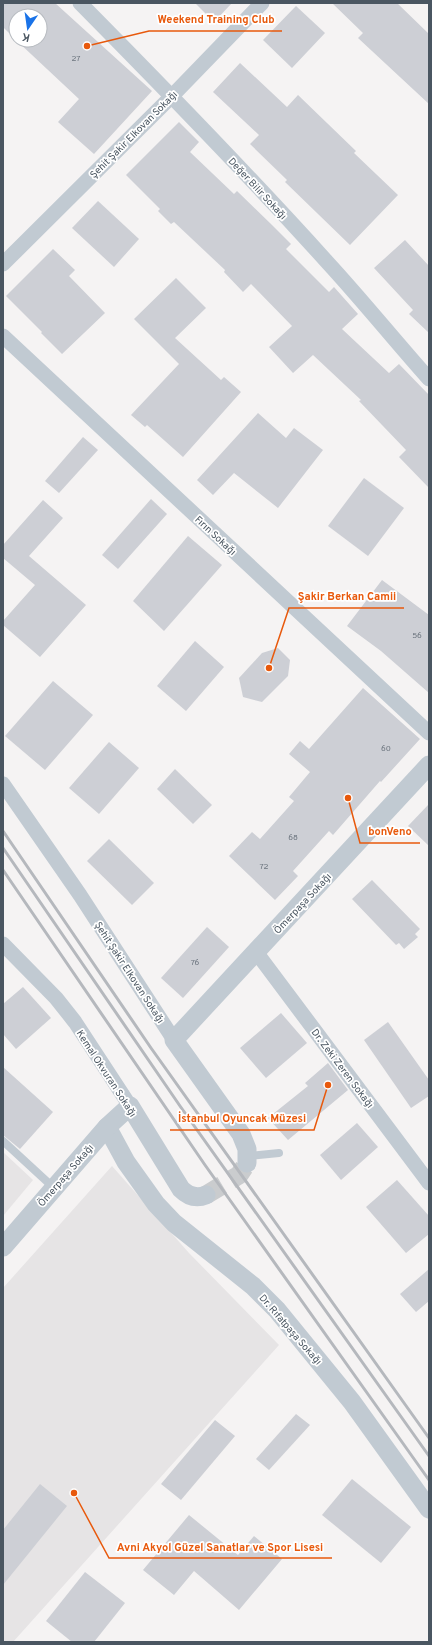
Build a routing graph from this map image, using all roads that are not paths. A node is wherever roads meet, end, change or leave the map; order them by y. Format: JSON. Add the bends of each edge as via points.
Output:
{"nodes":[{"id":1,"x":80,"y":3,"type":"edge"},
{"id":2,"x":262,"y":3,"type":"edge"},
{"id":3,"x":172,"y":96,"type":"junction"},
{"id":4,"x":3,"y":264,"type":"edge"},
{"id":5,"x":3,"y":336,"type":"edge"},
{"id":6,"x":429,"y":380,"type":"edge"},
{"id":7,"x":429,"y":733,"type":"edge"},
{"id":8,"x":429,"y":765,"type":"edge"},
{"id":9,"x":3,"y":784,"type":"edge"},
{"id":10,"x":3,"y":944,"type":"edge"},
{"id":11,"x":256,"y":952,"type":"junction"},
{"id":12,"x":174,"y":1040,"type":"junction"},
{"id":13,"x":130,"y":1106,"type":"junction"},
{"id":14,"x":107,"y":1127,"type":"junction"},
{"id":15,"x":3,"y":1141,"type":"edge"},
{"id":16,"x":279,"y":1153,"type":"dead end"},
{"id":17,"x":247,"y":1160,"type":"joint"},
{"id":18,"x":429,"y":1183,"type":"edge"},
{"id":19,"x":54,"y":1188,"type":"junction"},
{"id":20,"x":206,"y":1195,"type":"tunnel mouth"},
{"id":21,"x":3,"y":1247,"type":"edge"},
{"id":22,"x":429,"y":1509,"type":"edge"}],
"edges":[{"from":1,"to":3,"type":"street","name":"Değer Bilir Sokağı"},
{"from":2,"to":3,"type":"street","name":"Şehit Şakir Elkovan Sokağı"},
{"from":3,"to":4,"type":"street","name":"Şehit Şakir Elkovan Sokağı"},
{"from":3,"to":6,"type":"street","name":"Değer Bilir Sokağı","via":[[333,268]]},
{"from":5,"to":7,"type":"street","name":"Fırın Sokağı"},
{"from":8,"to":11,"type":"street","name":"Ömerpaşa Sokağı"},
{"from":9,"to":12,"type":"street","name":"Şehit Şakir Elkovan Sokağı"},
{"from":10,"to":13,"type":"street","name":"Kemal Okvuran Sokağı","via":[[56,998],[75,1022]]},
{"from":11,"to":12,"type":"street","name":"Ömerpaşa Sokağı"},
{"from":11,"to":18,"type":"street","name":"Dr. Zeki Zeren Sokağı"},
{"from":12,"to":17,"type":"street","name":"Şehit Şakir Elkovan Sokağı","via":[[238,1129],[246,1144]]},
{"from":13,"to":14,"type":"street","name":"Ömerpaşa Sokağı"},
{"from":13,"to":20,"type":"street","name":"Kemal Okvuran Sokağı","via":[[181,1189],[192,1197]]},
{"from":14,"to":19,"type":"street","name":"Ömerpaşa Sokağı"},
{"from":14,"to":22,"type":"street","name":"Dr. Rıfatpaşa Sokağı","via":[[126,1162],[156,1204],[174,1223],[253,1286],[277,1310],[352,1402]]},
{"from":15,"to":19,"type":"lane"},
{"from":16,"to":17,"type":"lane"},
{"from":19,"to":21,"type":"street","name":"Ömerpaşa Sokağı"}]}
